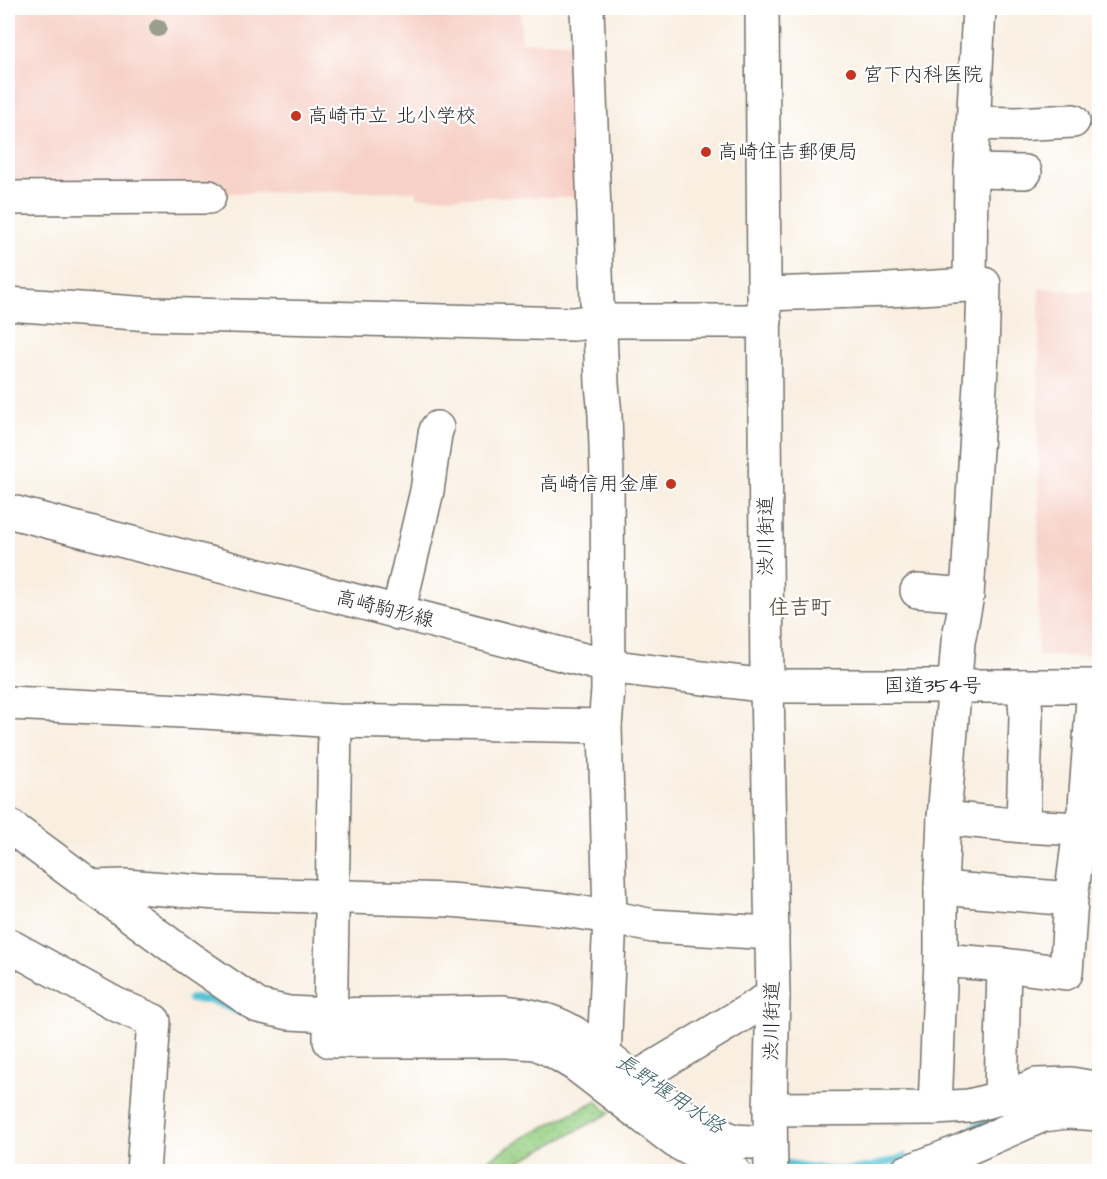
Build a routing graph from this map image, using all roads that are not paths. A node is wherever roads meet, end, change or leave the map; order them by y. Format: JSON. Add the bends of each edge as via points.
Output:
{"nodes":[{"id":1,"x":587,"y":8,"type":"edge"},
{"id":2,"x":762,"y":8,"type":"edge"},
{"id":3,"x":979,"y":8,"type":"edge"},
{"id":4,"x":1072,"y":122,"type":"dead end"},
{"id":5,"x":974,"y":123,"type":"junction"},
{"id":6,"x":971,"y":171,"type":"junction"},
{"id":7,"x":1024,"y":172,"type":"dead end"},
{"id":8,"x":209,"y":197,"type":"dead end"},
{"id":9,"x":8,"y":198,"type":"edge"},
{"id":10,"x":970,"y":285,"type":"junction"},
{"id":11,"x":8,"y":304,"type":"edge"},
{"id":12,"x":764,"y":307,"type":"junction"},
{"id":13,"x":598,"y":321,"type":"junction"},
{"id":14,"x":437,"y":428,"type":"dead end"},
{"id":15,"x":8,"y":511,"type":"edge"},
{"id":16,"x":917,"y":591,"type":"dead end"},
{"id":17,"x":967,"y":595,"type":"junction"},
{"id":18,"x":398,"y":613,"type":"junction"},
{"id":19,"x":607,"y":666,"type":"junction"},
{"id":20,"x":767,"y":686,"type":"junction"},
{"id":21,"x":954,"y":686,"type":"junction"},
{"id":22,"x":1024,"y":686,"type":"junction"},
{"id":23,"x":1097,"y":686,"type":"edge"},
{"id":24,"x":8,"y":703,"type":"edge"},
{"id":25,"x":335,"y":721,"type":"junction"},
{"id":26,"x":605,"y":726,"type":"junction"},
{"id":27,"x":944,"y":818,"type":"junction"},
{"id":28,"x":8,"y":825,"type":"edge"},
{"id":29,"x":1023,"y":826,"type":"junction"},
{"id":30,"x":1080,"y":829,"type":"junction"},
{"id":31,"x":92,"y":887,"type":"junction"},
{"id":32,"x":941,"y":888,"type":"junction"},
{"id":33,"x":332,"y":897,"type":"junction"},
{"id":34,"x":1071,"y":899,"type":"junction"},
{"id":35,"x":610,"y":917,"type":"junction"},
{"id":36,"x":772,"y":933,"type":"junction"},
{"id":37,"x":8,"y":945,"type":"edge"},
{"id":38,"x":941,"y":960,"type":"junction"},
{"id":39,"x":1004,"y":965,"type":"junction"},
{"id":40,"x":773,"y":996,"type":"junction"},
{"id":41,"x":330,"y":1024,"type":"junction"},
{"id":42,"x":604,"y":1056,"type":"junction"},
{"id":43,"x":635,"y":1079,"type":"junction"},
{"id":44,"x":1100,"y":1089,"type":"edge"},
{"id":45,"x":1001,"y":1097,"type":"junction"},
{"id":46,"x":935,"y":1108,"type":"junction"},
{"id":47,"x":770,"y":1109,"type":"junction"},
{"id":48,"x":1100,"y":1114,"type":"edge"},
{"id":49,"x":771,"y":1158,"type":"edge"},
{"id":50,"x":142,"y":1172,"type":"edge"},
{"id":51,"x":734,"y":1172,"type":"edge"},
{"id":52,"x":907,"y":1172,"type":"edge"}],
"edges":[{"from":1,"to":13,"type":"main road"},
{"from":2,"to":12,"type":"main road","name":"渋川街道"},
{"from":3,"to":5,"type":"main road"},
{"from":4,"to":5,"type":"main road"},
{"from":5,"to":6,"type":"main road"},
{"from":6,"to":7,"type":"main road"},
{"from":6,"to":10,"type":"main road"},
{"from":8,"to":9,"type":"main road"},
{"from":10,"to":12,"type":"main road","via":[[889,290]]},
{"from":10,"to":17,"type":"main road","via":[[984,284]]},
{"from":11,"to":13,"type":"main road","via":[[150,315]]},
{"from":12,"to":13,"type":"main road"},
{"from":12,"to":20,"type":"main road","name":"渋川街道"},
{"from":13,"to":19,"type":"main road","via":[[607,480]]},
{"from":14,"to":18,"type":"main road","via":[[427,490]]},
{"from":15,"to":18,"type":"main road","name":"高崎駒形線"},
{"from":16,"to":17,"type":"main road"},
{"from":17,"to":21,"type":"main road"},
{"from":18,"to":19,"type":"main road","name":"高崎駒形線"},
{"from":19,"to":20,"type":"main road","name":"高崎駒形線"},
{"from":19,"to":26,"type":"main road"},
{"from":20,"to":21,"type":"main road","name":"国道354号"},
{"from":20,"to":36,"type":"main road","name":"渋川街道"},
{"from":21,"to":22,"type":"main road","name":"国道354号"},
{"from":21,"to":27,"type":"main road"},
{"from":22,"to":23,"type":"main road","name":"国道354号"},
{"from":22,"to":29,"type":"main road"},
{"from":23,"to":30,"type":"main road"},
{"from":24,"to":25,"type":"main road"},
{"from":25,"to":26,"type":"main road"},
{"from":25,"to":33,"type":"main road"},
{"from":26,"to":35,"type":"main road"},
{"from":27,"to":29,"type":"main road"},
{"from":27,"to":32,"type":"main road"},
{"from":28,"to":31,"type":"main road"},
{"from":29,"to":30,"type":"main road"},
{"from":30,"to":34,"type":"main road"},
{"from":31,"to":33,"type":"main road"},
{"from":31,"to":41,"type":"main road","via":[[258,1006]]},
{"from":32,"to":34,"type":"main road"},
{"from":32,"to":38,"type":"main road"},
{"from":33,"to":35,"type":"main road","via":[[450,900]]},
{"from":33,"to":41,"type":"main road"},
{"from":34,"to":39,"type":"main road","via":[[1066,973]]},
{"from":35,"to":36,"type":"main road","via":[[653,926]]},
{"from":35,"to":42,"type":"main road"},
{"from":36,"to":40,"type":"main road","name":"渋川街道"},
{"from":37,"to":50,"type":"main road","via":[[154,1022]]},
{"from":38,"to":39,"type":"main road"},
{"from":38,"to":46,"type":"main road"},
{"from":39,"to":45,"type":"main road"},
{"from":40,"to":43,"type":"main road"},
{"from":40,"to":47,"type":"main road","name":"渋川街道"},
{"from":41,"to":42,"type":"main road","via":[[502,1012],[522,1014],[559,1024]]},
{"from":41,"to":51,"type":"main road","via":[[330,1041],[536,1043],[576,1065],[675,1141]]},
{"from":42,"to":43,"type":"main road"},
{"from":43,"to":49,"type":"main road","via":[[688,1119]]},
{"from":44,"to":45,"type":"main road","via":[[1071,1084],[1036,1085]]},
{"from":45,"to":46,"type":"main road","via":[[969,1106]]},
{"from":46,"to":47,"type":"main road"},
{"from":47,"to":49,"type":"main road","name":"渋川街道"},
{"from":48,"to":52,"type":"main road","via":[[1043,1115]]}]}
